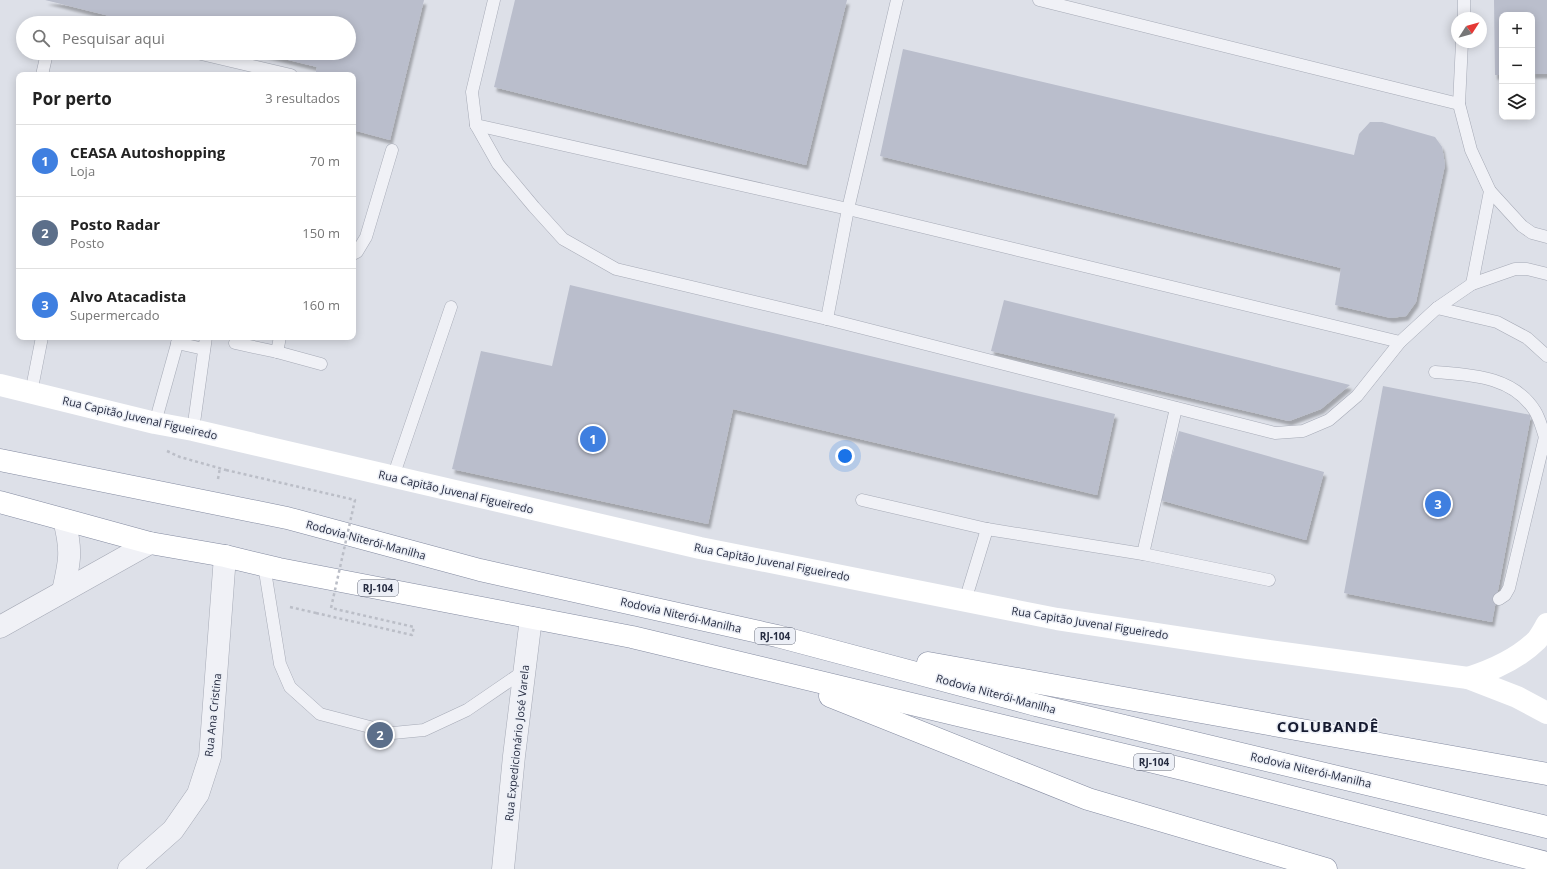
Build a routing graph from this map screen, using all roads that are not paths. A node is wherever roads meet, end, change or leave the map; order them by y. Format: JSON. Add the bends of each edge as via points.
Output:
{"nodes":[{"id":1,"x":494,"y":0,"type":"edge"},
{"id":2,"x":897,"y":0,"type":"edge"},
{"id":3,"x":1039,"y":0,"type":"edge"},
{"id":4,"x":1464,"y":0,"type":"edge"},
{"id":5,"x":1464,"y":12,"type":"edge"},
{"id":6,"x":1462,"y":48,"type":"edge"},
{"id":7,"x":46,"y":60,"type":"edge"},
{"id":8,"x":227,"y":60,"type":"edge"},
{"id":9,"x":43,"y":72,"type":"edge"},
{"id":10,"x":278,"y":72,"type":"edge"},
{"id":11,"x":1459,"y":104,"type":"junction"},
{"id":12,"x":476,"y":125,"type":"junction"},
{"id":13,"x":392,"y":150,"type":"dead end"},
{"id":14,"x":1490,"y":191,"type":"junction"},
{"id":15,"x":848,"y":209,"type":"junction"},
{"id":16,"x":1547,"y":237,"type":"edge"},
{"id":17,"x":356,"y":252,"type":"edge"},
{"id":18,"x":1547,"y":274,"type":"edge"},
{"id":19,"x":1472,"y":284,"type":"junction"},
{"id":20,"x":451,"y":307,"type":"dead end"},
{"id":21,"x":1437,"y":308,"type":"junction"},
{"id":22,"x":827,"y":319,"type":"junction"},
{"id":23,"x":41,"y":340,"type":"edge"},
{"id":24,"x":178,"y":340,"type":"edge"},
{"id":25,"x":279,"y":340,"type":"edge"},
{"id":26,"x":1400,"y":342,"type":"junction"},
{"id":27,"x":205,"y":343,"type":"edge"},
{"id":28,"x":235,"y":343,"type":"dead end"},
{"id":29,"x":277,"y":352,"type":"junction"},
{"id":30,"x":1547,"y":356,"type":"edge"},
{"id":31,"x":321,"y":364,"type":"dead end"},
{"id":32,"x":1436,"y":372,"type":"dead end"},
{"id":33,"x":0,"y":384,"type":"edge"},
{"id":34,"x":31,"y":393,"type":"junction"},
{"id":35,"x":1176,"y":408,"type":"junction"},
{"id":36,"x":155,"y":423,"type":"junction"},
{"id":37,"x":193,"y":430,"type":"junction"},
{"id":38,"x":1546,"y":438,"type":"edge"},
{"id":39,"x":0,"y":460,"type":"edge"},
{"id":40,"x":393,"y":477,"type":"junction"},
{"id":41,"x":862,"y":500,"type":"dead end"},
{"id":42,"x":0,"y":502,"type":"edge"},
{"id":43,"x":64,"y":520,"type":"junction"},
{"id":44,"x":986,"y":529,"type":"junction"},
{"id":45,"x":150,"y":543,"type":"junction"},
{"id":46,"x":1143,"y":554,"type":"junction"},
{"id":47,"x":225,"y":556,"type":"junction"},
{"id":48,"x":264,"y":565,"type":"junction"},
{"id":49,"x":1270,"y":580,"type":"dead end"},
{"id":50,"x":63,"y":591,"type":"junction"},
{"id":51,"x":1499,"y":599,"type":"dead end"},
{"id":52,"x":965,"y":601,"type":"junction"},
{"id":53,"x":530,"y":618,"type":"junction"},
{"id":54,"x":1547,"y":624,"type":"edge"},
{"id":55,"x":0,"y":626,"type":"edge"},
{"id":56,"x":777,"y":636,"type":"junction"},
{"id":57,"x":758,"y":668,"type":"junction"},
{"id":58,"x":524,"y":671,"type":"junction"},
{"id":59,"x":1468,"y":678,"type":"junction"},
{"id":60,"x":1547,"y":713,"type":"edge"},
{"id":61,"x":1547,"y":774,"type":"edge"},
{"id":62,"x":1547,"y":827,"type":"edge"},
{"id":63,"x":1547,"y":863,"type":"edge"},
{"id":64,"x":128,"y":869,"type":"edge"},
{"id":65,"x":503,"y":869,"type":"edge"},
{"id":66,"x":1326,"y":869,"type":"edge"}],
"edges":[{"from":1,"to":12,"type":"lane","via":[[472,92]]},
{"from":2,"to":15,"type":"lane"},
{"from":3,"to":11,"type":"lane"},
{"from":4,"to":5,"type":"lane"},
{"from":6,"to":11,"type":"lane"},
{"from":7,"to":9,"type":"lane"},
{"from":8,"to":10,"type":"lane"},
{"from":11,"to":14,"type":"lane","via":[[1470,150]]},
{"from":12,"to":15,"type":"lane"},
{"from":12,"to":22,"type":"lane","via":[[498,164],[563,239],[616,269]]},
{"from":13,"to":17,"type":"lane","via":[[366,237]]},
{"from":14,"to":16,"type":"lane","via":[[1522,226]]},
{"from":14,"to":19,"type":"lane"},
{"from":15,"to":22,"type":"lane"},
{"from":15,"to":26,"type":"lane"},
{"from":18,"to":19,"type":"lane","via":[[1526,268],[1515,269]]},
{"from":19,"to":21,"type":"lane"},
{"from":20,"to":40,"type":"lane"},
{"from":21,"to":26,"type":"lane"},
{"from":21,"to":30,"type":"lane","via":[[1497,322],[1527,338]]},
{"from":22,"to":35,"type":"lane"},
{"from":23,"to":34,"type":"lane"},
{"from":24,"to":27,"type":"lane"},
{"from":24,"to":36,"type":"lane"},
{"from":25,"to":29,"type":"lane"},
{"from":26,"to":35,"type":"lane","via":[[1358,396],[1329,420],[1303,431],[1275,433]]},
{"from":27,"to":37,"type":"lane"},
{"from":28,"to":29,"type":"lane"},
{"from":29,"to":31,"type":"lane"},
{"from":32,"to":38,"type":"lane","via":[[1497,380],[1520,394],[1535,411]]},
{"from":33,"to":34,"type":"main road","name":"Rua Capitão Juvenal Figueiredo"},
{"from":34,"to":36,"type":"main road","name":"Rua Capitão Juvenal Figueiredo"},
{"from":35,"to":46,"type":"lane"},
{"from":36,"to":37,"type":"main road","name":"Rua Capitão Juvenal Figueiredo"},
{"from":37,"to":40,"type":"main road","name":"Rua Capitão Juvenal Figueiredo"},
{"from":38,"to":51,"type":"lane","via":[[1509,588]]},
{"from":39,"to":56,"type":"main road","name":"Rodovia Niterói-Manilha","number":"RJ-104","via":[[287,518],[480,570]]},
{"from":40,"to":52,"type":"main road","name":"Rua Capitão Juvenal Figueiredo","via":[[700,548]]},
{"from":41,"to":44,"type":"lane"},
{"from":42,"to":43,"type":"main road","number":"RJ-104"},
{"from":43,"to":45,"type":"main road","number":"RJ-104"},
{"from":43,"to":50,"type":"street","via":[[70,541],[70,556]]},
{"from":44,"to":46,"type":"lane"},
{"from":44,"to":52,"type":"lane"},
{"from":45,"to":47,"type":"main road","number":"RJ-104"},
{"from":45,"to":50,"type":"street"},
{"from":46,"to":49,"type":"lane"},
{"from":47,"to":48,"type":"main road","number":"RJ-104"},
{"from":47,"to":64,"type":"street","name":"Rua Ana Cristina","via":[[210,757],[198,794],[173,830]]},
{"from":48,"to":53,"type":"main road","number":"RJ-104"},
{"from":48,"to":58,"type":"lane","via":[[280,664],[290,687],[320,714],[393,733],[424,730],[467,710]]},
{"from":50,"to":55,"type":"street"},
{"from":52,"to":59,"type":"main road","name":"Rua Capitão Juvenal Figueiredo","via":[[1057,619]]},
{"from":53,"to":57,"type":"main road","number":"RJ-104","via":[[632,637]]},
{"from":53,"to":58,"type":"street","name":"Rua Expedicionário José Varela"},
{"from":54,"to":59,"type":"main road","via":[[1537,639],[1507,662]]},
{"from":56,"to":61,"type":"main road"},
{"from":56,"to":62,"type":"main road","name":"Rodovia Niterói-Manilha","number":"RJ-104","via":[[1036,705]]},
{"from":57,"to":63,"type":"main road","number":"RJ-104","via":[[1187,770]]},
{"from":57,"to":66,"type":"main road","via":[[1088,799]]},
{"from":58,"to":65,"type":"street","name":"Rua Expedicionário José Varela"},
{"from":59,"to":60,"type":"main road","name":"Rua Capitão Juvenal Figueiredo","via":[[1517,697]]}]}
